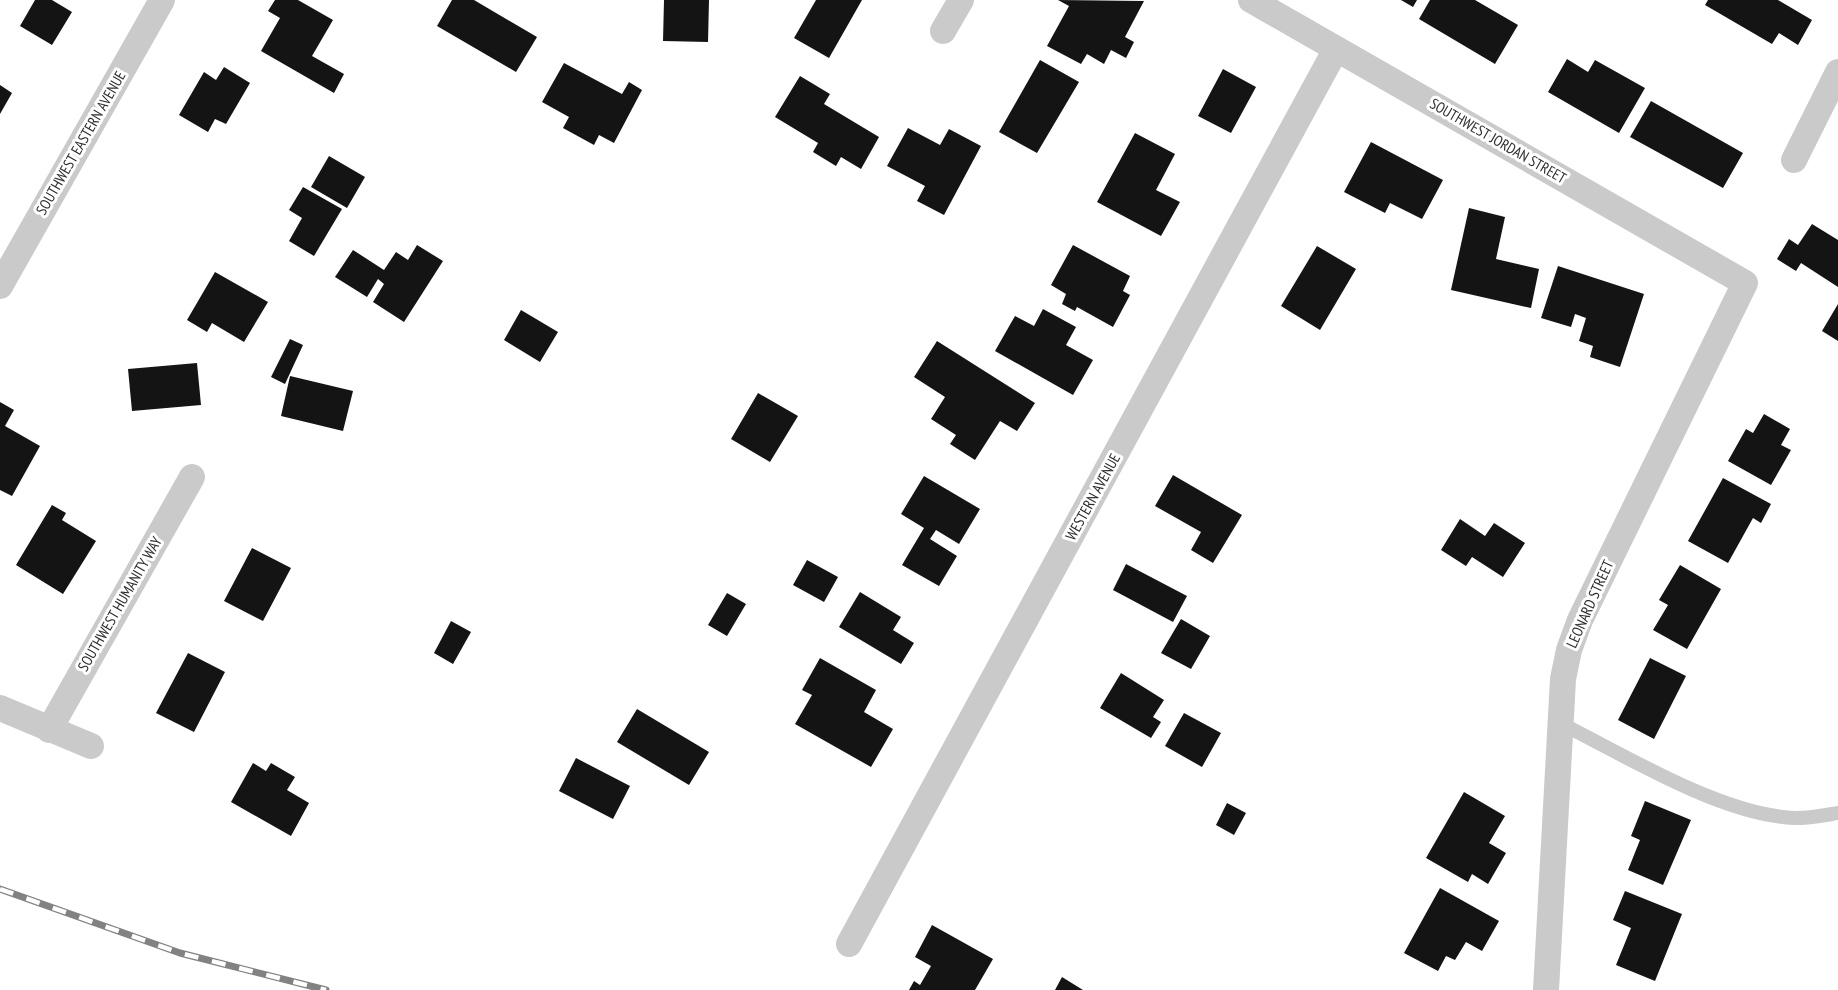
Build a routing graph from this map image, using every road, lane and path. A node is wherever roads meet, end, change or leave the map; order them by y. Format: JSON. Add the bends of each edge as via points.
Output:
{"nodes":[{"id":1,"x":162,"y":0,"type":"edge"},
{"id":2,"x":961,"y":0,"type":"edge"},
{"id":3,"x":1251,"y":0,"type":"edge"},
{"id":4,"x":943,"y":31,"type":"dead end"},
{"id":5,"x":1336,"y":49,"type":"junction"},
{"id":6,"x":1838,"y":72,"type":"edge"},
{"id":7,"x":1794,"y":160,"type":"dead end"},
{"id":8,"x":1745,"y":283,"type":"joint"},
{"id":9,"x":0,"y":286,"type":"edge"},
{"id":10,"x":192,"y":477,"type":"dead end"},
{"id":11,"x":0,"y":708,"type":"edge"},
{"id":12,"x":1560,"y":723,"type":"junction"},
{"id":13,"x":49,"y":730,"type":"junction"},
{"id":14,"x":91,"y":746,"type":"dead end"},
{"id":15,"x":1838,"y":813,"type":"edge"},
{"id":16,"x":849,"y":944,"type":"dead end"},
{"id":17,"x":1546,"y":990,"type":"edge"}],
"edges":[{"from":1,"to":9,"type":"street","name":"SOUTHWEST EASTERN AVENUE"},
{"from":2,"to":4,"type":"street"},
{"from":3,"to":5,"type":"street","name":"SOUTHWEST JORDAN STREET"},
{"from":5,"to":8,"type":"street","name":"SOUTHWEST JORDAN STREET"},
{"from":5,"to":16,"type":"street","name":"WESTERN AVENUE"},
{"from":6,"to":7,"type":"street"},
{"from":8,"to":12,"type":"street","name":"LEONARD STREET","via":[[1581,620],[1563,679]]},
{"from":10,"to":13,"type":"street","name":"SOUTHWEST HUMANITY WAY"},
{"from":11,"to":13,"type":"street"},
{"from":12,"to":15,"type":"lane","via":[[1683,785],[1737,806],[1784,817]]},
{"from":12,"to":17,"type":"street","name":"LEONARD STREET"},
{"from":13,"to":14,"type":"street"}]}
